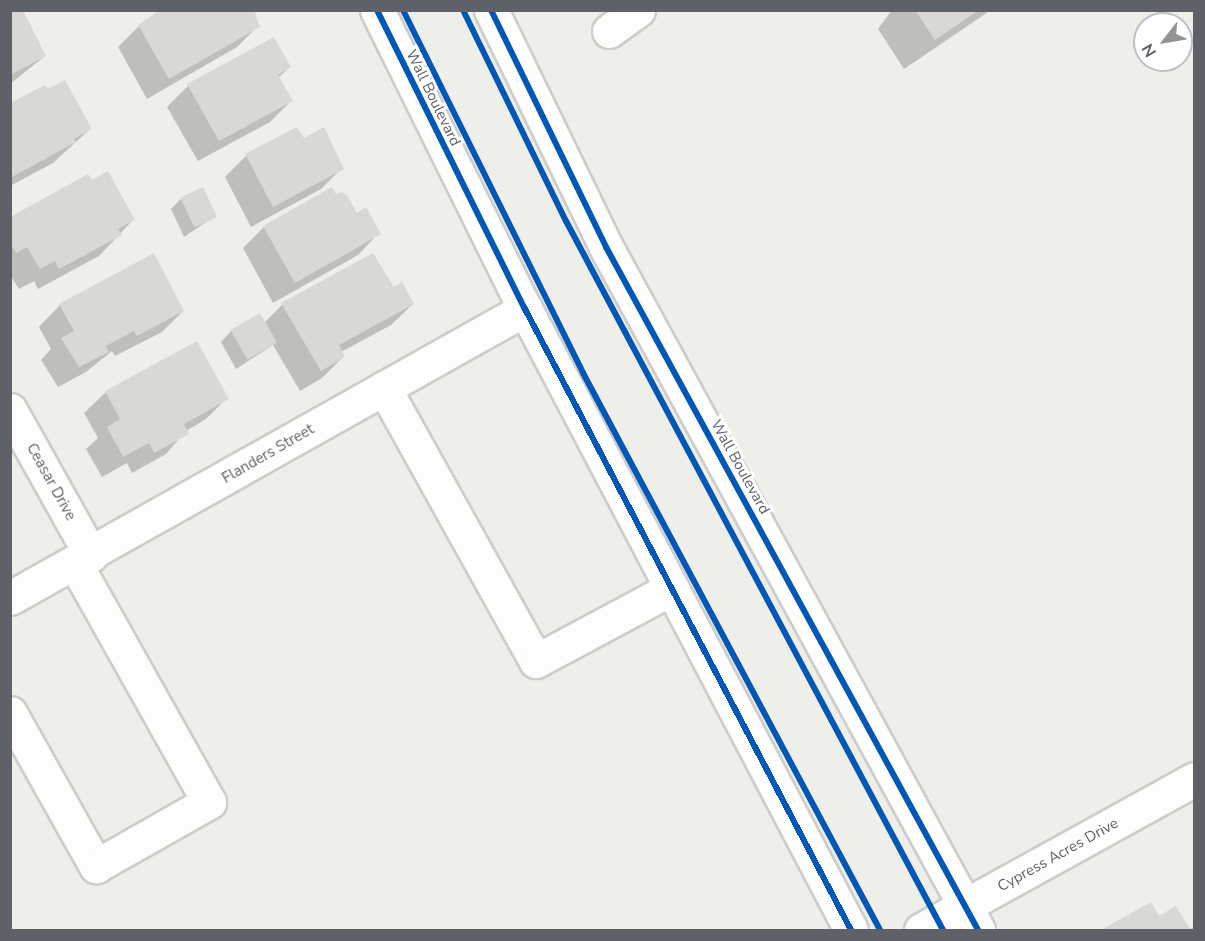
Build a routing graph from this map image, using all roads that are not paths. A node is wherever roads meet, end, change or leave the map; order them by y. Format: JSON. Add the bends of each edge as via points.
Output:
{"nodes":[{"id":1,"x":377,"y":10,"type":"edge"},
{"id":2,"x":491,"y":10,"type":"edge"},
{"id":3,"x":639,"y":10,"type":"edge"},
{"id":4,"x":609,"y":31,"type":"dead end"},
{"id":5,"x":525,"y":309,"type":"junction"},
{"id":6,"x":384,"y":388,"type":"junction"},
{"id":7,"x":10,"y":410,"type":"edge"},
{"id":8,"x":83,"y":559,"type":"junction"},
{"id":9,"x":672,"y":588,"type":"junction"},
{"id":10,"x":10,"y":598,"type":"edge"},
{"id":11,"x":10,"y":712,"type":"edge"},
{"id":12,"x":1193,"y":785,"type":"edge"},
{"id":13,"x":971,"y":919,"type":"edge"},
{"id":14,"x":851,"y":930,"type":"edge"},
{"id":15,"x":921,"y":930,"type":"edge"}],
"edges":[{"from":1,"to":5,"type":"street","name":"Wall Boulevard"},
{"from":2,"to":13,"type":"street","name":"Wall Boulevard","via":[[606,247]]},
{"from":3,"to":4,"type":"street"},
{"from":5,"to":6,"type":"street","name":"Flanders Street"},
{"from":5,"to":9,"type":"street","name":"Wall Boulevard"},
{"from":6,"to":8,"type":"street","name":"Flanders Street"},
{"from":6,"to":9,"type":"street","via":[[536,660]]},
{"from":7,"to":8,"type":"street","name":"Ceasar Drive"},
{"from":8,"to":10,"type":"street","name":"Flanders Street"},
{"from":8,"to":11,"type":"street","name":"Ceasar Drive","via":[[209,802],[96,866]]},
{"from":9,"to":14,"type":"street","name":"Wall Boulevard"},
{"from":12,"to":13,"type":"street","name":"Cypress Acres Drive"},
{"from":13,"to":15,"type":"street","name":"Cypress Acres Drive"}]}
